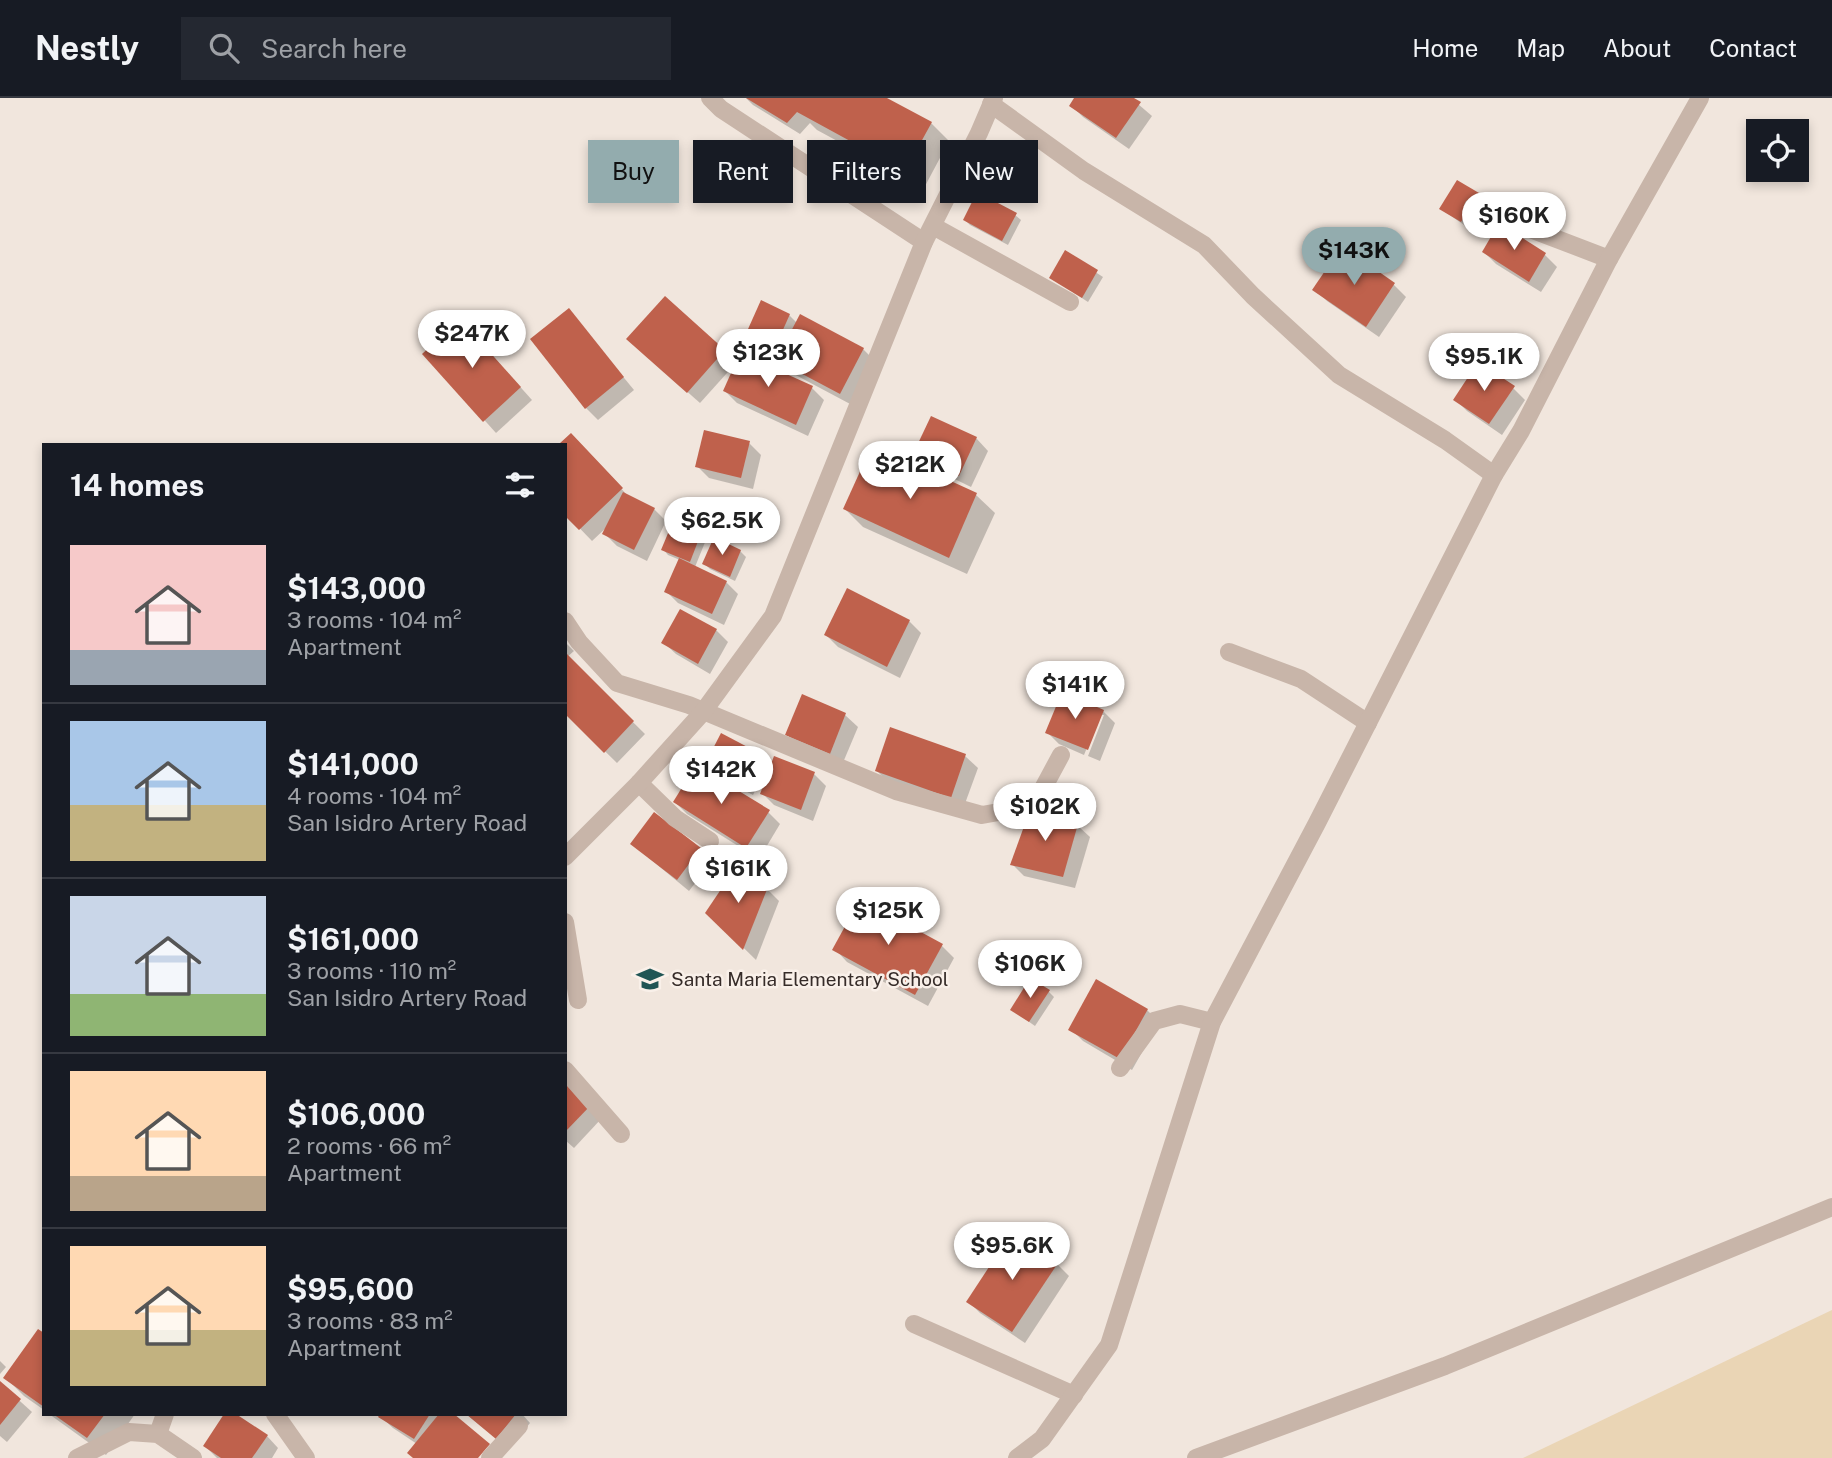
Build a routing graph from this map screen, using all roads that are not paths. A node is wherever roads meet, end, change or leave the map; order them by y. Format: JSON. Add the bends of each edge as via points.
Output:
{"nodes":[{"id":1,"x":710,"y":98,"type":"edge"},
{"id":2,"x":1700,"y":98,"type":"edge"},
{"id":3,"x":993,"y":101,"type":"edge"},
{"id":4,"x":1473,"y":207,"type":"dead end"},
{"id":5,"x":928,"y":234,"type":"junction"},
{"id":6,"x":1609,"y":259,"type":"junction"},
{"id":7,"x":1070,"y":302,"type":"dead end"},
{"id":8,"x":1494,"y":475,"type":"junction"},
{"id":9,"x":567,"y":624,"type":"edge"},
{"id":10,"x":1228,"y":653,"type":"dead end"},
{"id":11,"x":703,"y":712,"type":"junction"},
{"id":12,"x":1368,"y":723,"type":"junction"},
{"id":13,"x":1061,"y":755,"type":"dead end"},
{"id":14,"x":639,"y":783,"type":"junction"},
{"id":15,"x":710,"y":841,"type":"dead end"},
{"id":16,"x":568,"y":851,"type":"edge"},
{"id":17,"x":567,"y":934,"type":"edge"},
{"id":18,"x":578,"y":1000,"type":"dead end"},
{"id":19,"x":1212,"y":1022,"type":"junction"},
{"id":20,"x":1120,"y":1068,"type":"dead end"},
{"id":21,"x":567,"y":1072,"type":"edge"},
{"id":22,"x":621,"y":1134,"type":"dead end"},
{"id":23,"x":1832,"y":1207,"type":"edge"},
{"id":24,"x":914,"y":1324,"type":"dead end"},
{"id":25,"x":1073,"y":1395,"type":"junction"},
{"id":26,"x":164,"y":1416,"type":"edge"},
{"id":27,"x":276,"y":1416,"type":"edge"},
{"id":28,"x":519,"y":1426,"type":"dead end"},
{"id":29,"x":158,"y":1434,"type":"junction"},
{"id":30,"x":77,"y":1458,"type":"edge"},
{"id":31,"x":193,"y":1458,"type":"edge"},
{"id":32,"x":306,"y":1458,"type":"edge"},
{"id":33,"x":490,"y":1458,"type":"edge"},
{"id":34,"x":1017,"y":1458,"type":"edge"},
{"id":35,"x":1196,"y":1458,"type":"edge"}],
"edges":[{"from":1,"to":5,"type":"street","via":[[721,109]]},
{"from":2,"to":6,"type":"street"},
{"from":3,"to":5,"type":"street"},
{"from":3,"to":8,"type":"street","via":[[1084,171],[1204,245],[1339,375]]},
{"from":4,"to":6,"type":"street"},
{"from":5,"to":7,"type":"street"},
{"from":5,"to":11,"type":"street","via":[[774,616]]},
{"from":6,"to":8,"type":"street"},
{"from":8,"to":12,"type":"street"},
{"from":9,"to":11,"type":"street","via":[[617,683]]},
{"from":10,"to":12,"type":"street","via":[[1301,679]]},
{"from":11,"to":13,"type":"street","via":[[896,791],[982,815],[1014,809],[1040,794]]},
{"from":11,"to":14,"type":"street"},
{"from":12,"to":19,"type":"street"},
{"from":14,"to":15,"type":"street","via":[[675,818]]},
{"from":14,"to":16,"type":"street"},
{"from":17,"to":18,"type":"street"},
{"from":19,"to":20,"type":"street","via":[[1180,1014],[1154,1021]]},
{"from":19,"to":25,"type":"street","via":[[1109,1346]]},
{"from":21,"to":22,"type":"street"},
{"from":23,"to":35,"type":"street","via":[[1446,1366]]},
{"from":24,"to":25,"type":"street"},
{"from":25,"to":34,"type":"street","via":[[1042,1438]]},
{"from":26,"to":29,"type":"street"},
{"from":27,"to":32,"type":"street"},
{"from":28,"to":33,"type":"street"},
{"from":29,"to":30,"type":"street","via":[[128,1432]]},
{"from":29,"to":31,"type":"street"}]}
